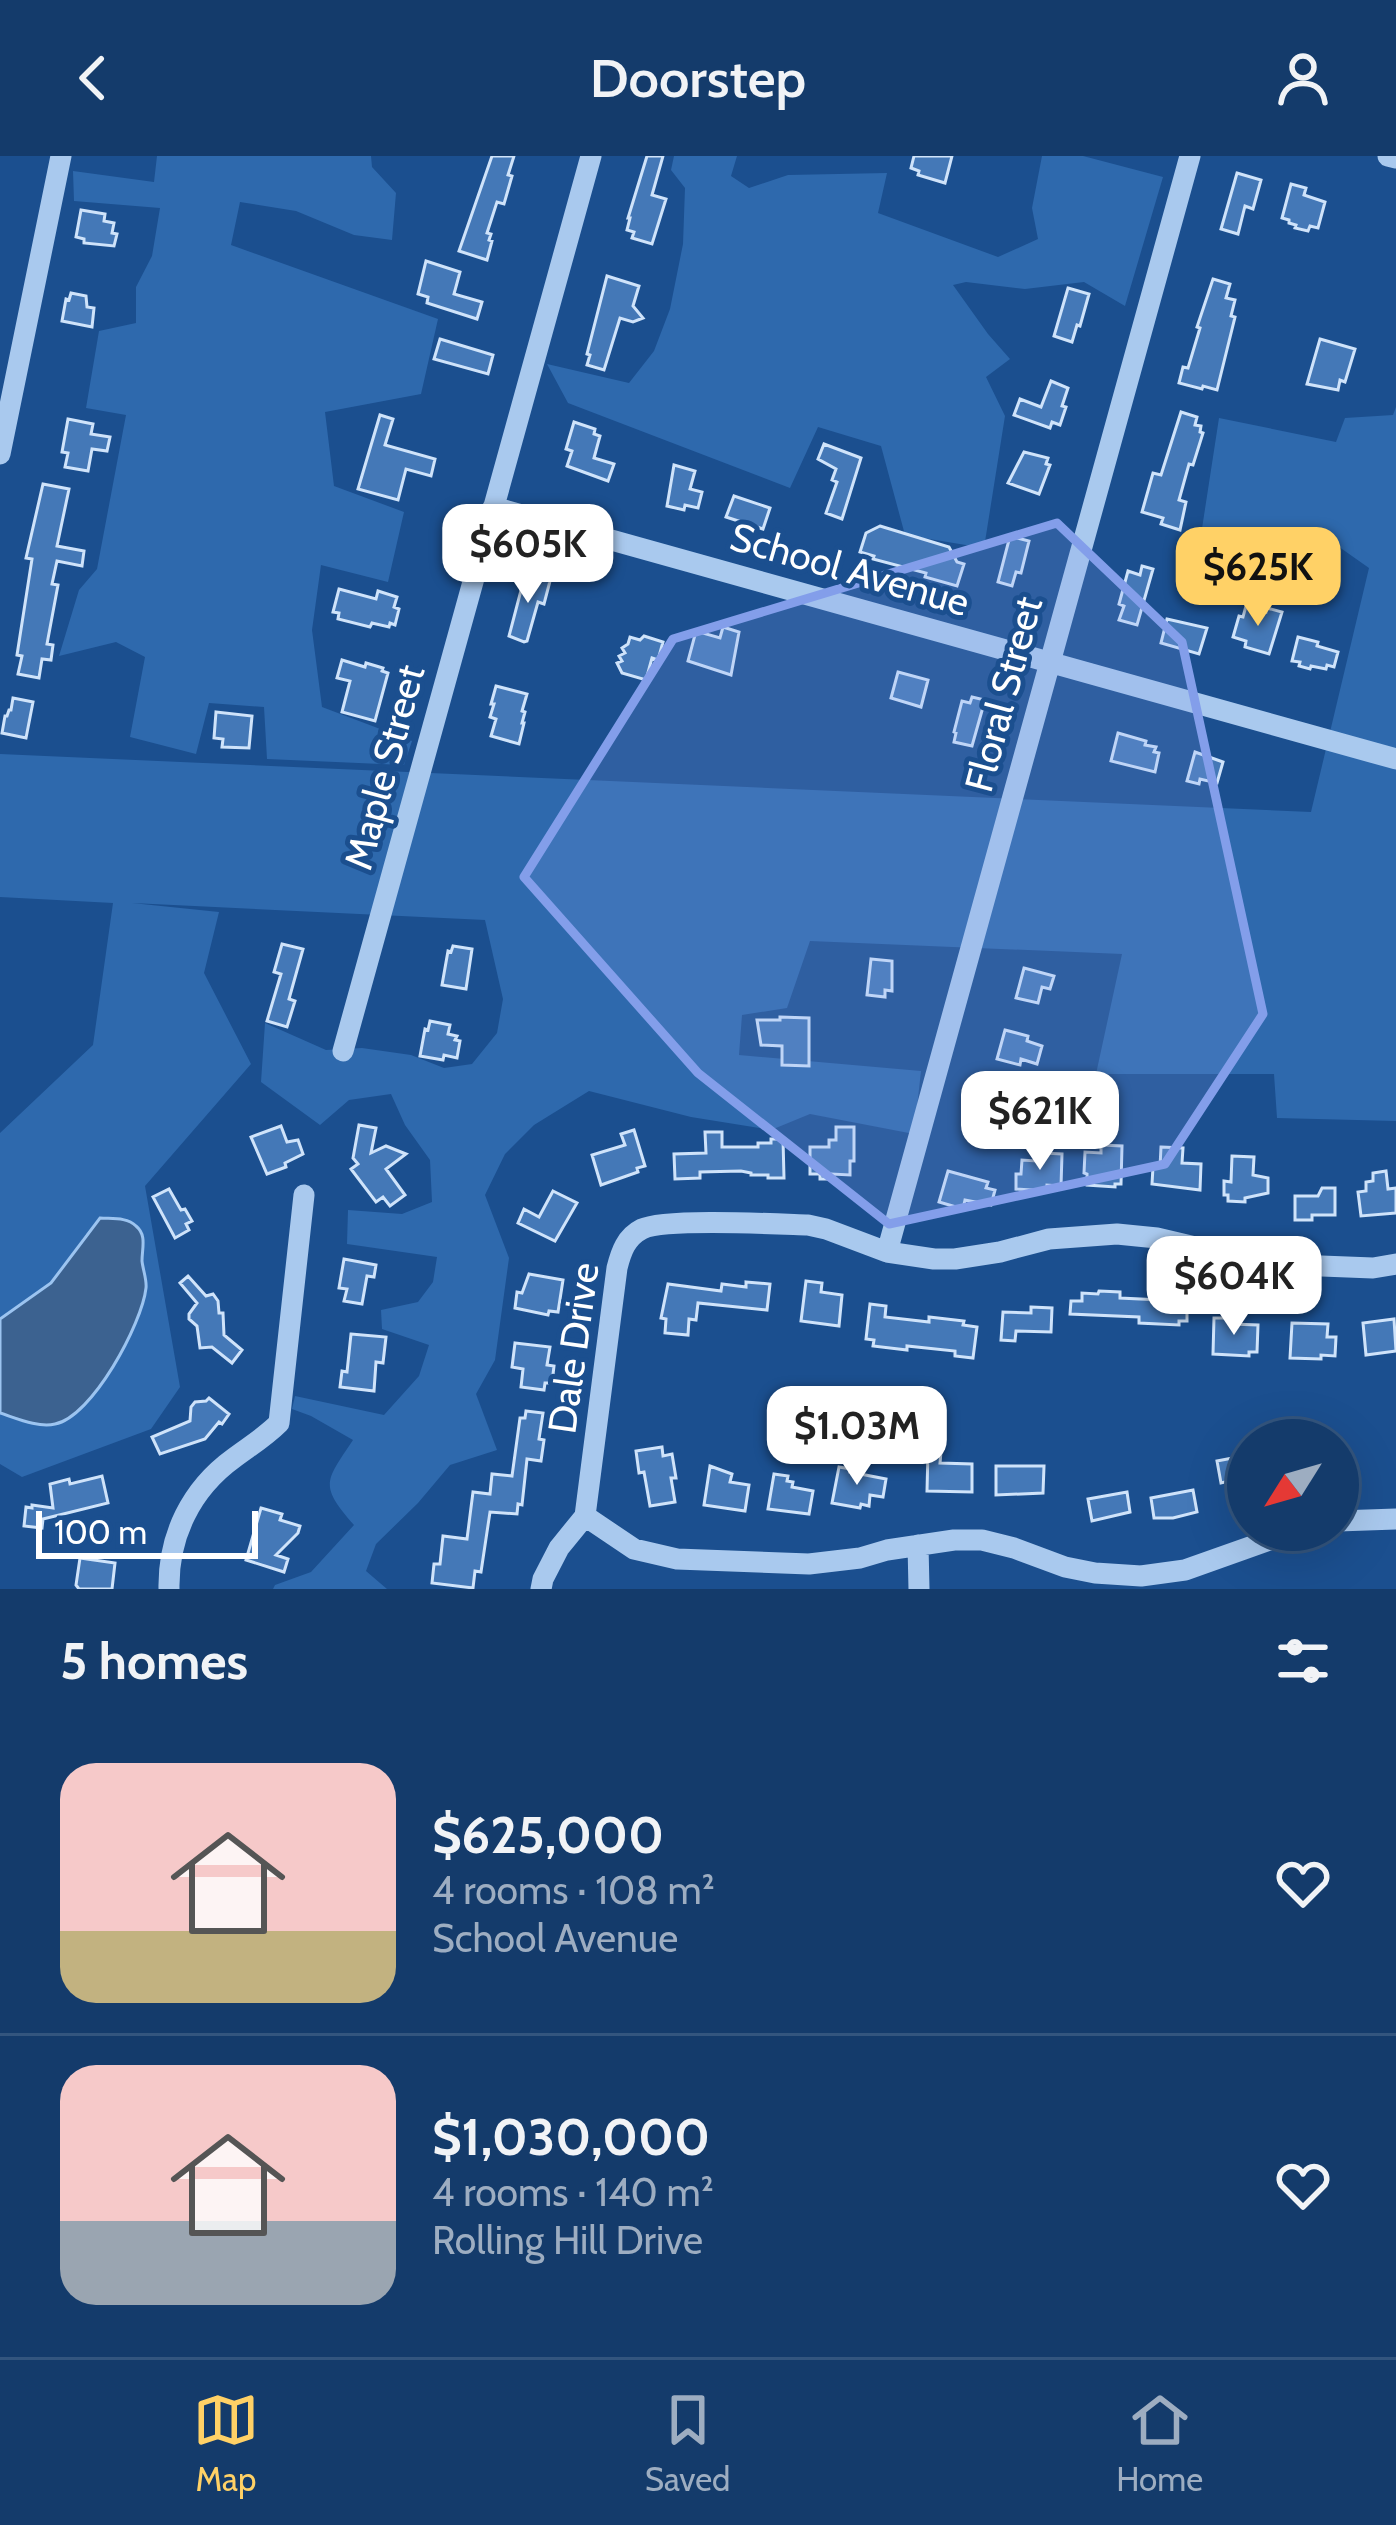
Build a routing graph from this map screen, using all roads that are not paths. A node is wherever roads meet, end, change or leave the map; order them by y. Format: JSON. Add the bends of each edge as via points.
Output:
{"nodes":[{"id":1,"x":61,"y":156,"type":"edge"},
{"id":2,"x":591,"y":156,"type":"edge"},
{"id":3,"x":1190,"y":156,"type":"edge"},
{"id":4,"x":0,"y":454,"type":"edge"},
{"id":5,"x":493,"y":507,"type":"junction"},
{"id":6,"x":1050,"y":662,"type":"junction"},
{"id":7,"x":1396,"y":759,"type":"edge"},
{"id":8,"x":343,"y":1052,"type":"dead end"},
{"id":9,"x":304,"y":1195,"type":"dead end"},
{"id":10,"x":886,"y":1252,"type":"junction"},
{"id":11,"x":1396,"y":1264,"type":"edge"},
{"id":12,"x":585,"y":1516,"type":"junction"},
{"id":13,"x":1396,"y":1519,"type":"edge"},
{"id":14,"x":1359,"y":1520,"type":"edge"},
{"id":15,"x":918,"y":1545,"type":"junction"},
{"id":16,"x":1238,"y":1551,"type":"edge"},
{"id":17,"x":170,"y":1589,"type":"edge"},
{"id":18,"x":541,"y":1589,"type":"edge"},
{"id":19,"x":919,"y":1589,"type":"edge"}],
"edges":[{"from":1,"to":4,"type":"street"},
{"from":2,"to":5,"type":"street","name":"Maple Street"},
{"from":3,"to":6,"type":"street","name":"Floral Street"},
{"from":5,"to":6,"type":"street","name":"School Avenue"},
{"from":5,"to":8,"type":"street","name":"Maple Street"},
{"from":6,"to":7,"type":"street","name":"School Avenue"},
{"from":6,"to":10,"type":"street","name":"Floral Street"},
{"from":9,"to":17,"type":"street","via":[[279,1423],[201,1488],[181,1521]]},
{"from":10,"to":11,"type":"street","name":"Dale Drive","via":[[955,1259],[1117,1234],[1267,1264]]},
{"from":10,"to":12,"type":"street","name":"Dale Drive","via":[[808,1225],[679,1224],[637,1233],[616,1268]]},
{"from":12,"to":15,"type":"street","via":[[634,1549],[677,1559],[809,1564]]},
{"from":12,"to":18,"type":"street","name":"Dale Drive"},
{"from":13,"to":14,"type":"street"},
{"from":15,"to":16,"type":"street","via":[[982,1540],[1065,1567],[1142,1576]]},
{"from":15,"to":19,"type":"street"}]}
